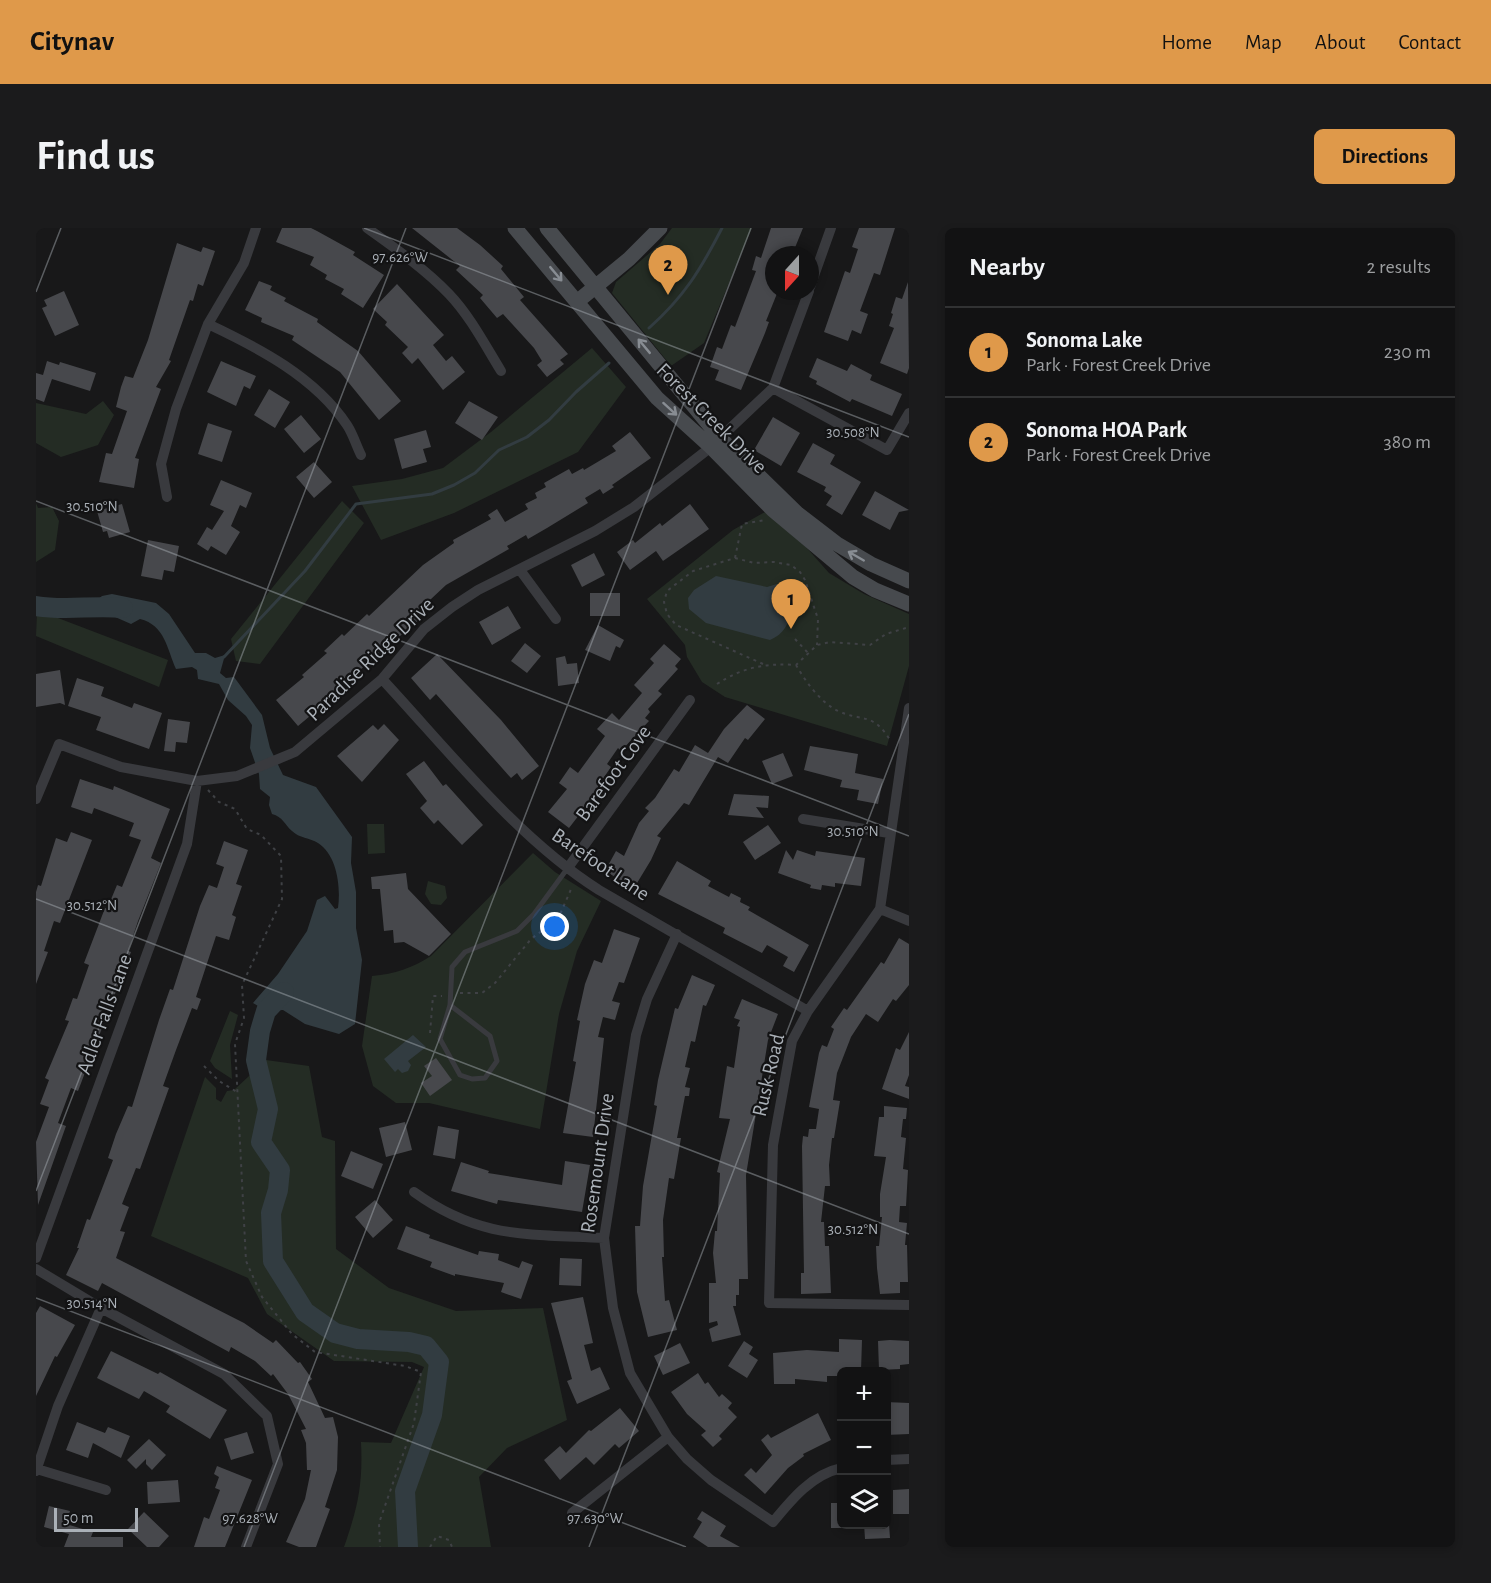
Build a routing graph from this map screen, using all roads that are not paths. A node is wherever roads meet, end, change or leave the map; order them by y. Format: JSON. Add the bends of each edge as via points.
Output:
{"nodes":[{"id":1,"x":256,"y":228,"type":"edge"},
{"id":2,"x":366,"y":228,"type":"edge"},
{"id":3,"x":515,"y":228,"type":"edge"},
{"id":4,"x":547,"y":228,"type":"edge"},
{"id":5,"x":660,"y":228,"type":"edge"},
{"id":6,"x":831,"y":228,"type":"edge"},
{"id":7,"x":819,"y":261,"type":"edge"},
{"id":8,"x":595,"y":286,"type":"junction"},
{"id":9,"x":578,"y":300,"type":"junction"},
{"id":10,"x":805,"y":300,"type":"edge"},
{"id":11,"x":208,"y":324,"type":"junction"},
{"id":12,"x":501,"y":371,"type":"dead end"},
{"id":13,"x":773,"y":388,"type":"junction"},
{"id":14,"x":909,"y":413,"type":"edge"},
{"id":15,"x":716,"y":442,"type":"junction"},
{"id":16,"x":361,"y":455,"type":"dead end"},
{"id":17,"x":167,"y":497,"type":"dead end"},
{"id":18,"x":520,"y":570,"type":"junction"},
{"id":19,"x":909,"y":581,"type":"edge"},
{"id":20,"x":909,"y":604,"type":"edge"},
{"id":21,"x":556,"y":619,"type":"dead end"},
{"id":22,"x":382,"y":679,"type":"junction"},
{"id":23,"x":690,"y":700,"type":"dead end"},
{"id":24,"x":909,"y":708,"type":"edge"},
{"id":25,"x":199,"y":781,"type":"junction"},
{"id":26,"x":36,"y":799,"type":"edge"},
{"id":27,"x":803,"y":819,"type":"dead end"},
{"id":28,"x":889,"y":833,"type":"junction"},
{"id":29,"x":567,"y":869,"type":"junction"},
{"id":30,"x":880,"y":909,"type":"junction"},
{"id":31,"x":909,"y":921,"type":"edge"},
{"id":32,"x":677,"y":934,"type":"junction"},
{"id":33,"x":450,"y":1005,"type":"junction"},
{"id":34,"x":808,"y":1011,"type":"junction"},
{"id":35,"x":414,"y":1192,"type":"dead end"},
{"id":36,"x":604,"y":1238,"type":"junction"},
{"id":37,"x":36,"y":1258,"type":"edge"},
{"id":38,"x":36,"y":1269,"type":"edge"},
{"id":39,"x":909,"y":1305,"type":"edge"},
{"id":40,"x":101,"y":1308,"type":"junction"},
{"id":41,"x":668,"y":1437,"type":"junction"},
{"id":42,"x":909,"y":1459,"type":"edge"},
{"id":43,"x":891,"y":1460,"type":"edge"},
{"id":44,"x":837,"y":1469,"type":"edge"},
{"id":45,"x":36,"y":1470,"type":"edge"},
{"id":46,"x":106,"y":1490,"type":"dead end"},
{"id":47,"x":572,"y":1513,"type":"dead end"},
{"id":48,"x":246,"y":1547,"type":"edge"}],
"edges":[{"from":1,"to":11,"type":"street","via":[[244,263]]},
{"from":2,"to":12,"type":"street","via":[[409,258],[450,295]]},
{"from":3,"to":9,"type":"street","name":"Forest Creek Drive","one_way":true},
{"from":4,"to":8,"type":"street","name":"Forest Creek Drive"},
{"from":5,"to":8,"type":"street"},
{"from":6,"to":7,"type":"street","name":"Paradise Ridge Drive"},
{"from":8,"to":9,"type":"street"},
{"from":15,"to":8,"type":"street","name":"Forest Creek Drive","one_way":true},
{"from":9,"to":15,"type":"street","name":"Forest Creek Drive","one_way":true,"via":[[657,398]]},
{"from":10,"to":13,"type":"street","name":"Paradise Ridge Drive"},
{"from":11,"to":16,"type":"street","via":[[250,344],[325,397],[348,426]]},
{"from":11,"to":17,"type":"street","via":[[176,408],[161,464]]},
{"from":13,"to":14,"type":"street","via":[[887,450]]},
{"from":13,"to":15,"type":"street","name":"Paradise Ridge Drive"},
{"from":15,"to":18,"type":"street","name":"Paradise Ridge Drive","via":[[634,507]]},
{"from":19,"to":15,"type":"street","name":"Forest Creek Drive","one_way":true,"via":[[837,544]]},
{"from":15,"to":20,"type":"street","name":"Forest Creek Drive","via":[[773,510],[819,550],[875,590]]},
{"from":18,"to":21,"type":"street"},
{"from":18,"to":22,"type":"street","name":"Paradise Ridge Drive","via":[[478,590],[424,629]]},
{"from":22,"to":25,"type":"street","name":"Paradise Ridge Drive","via":[[296,752],[237,776]]},
{"from":22,"to":29,"type":"street","name":"Barefoot Lane","via":[[532,840]]},
{"from":23,"to":29,"type":"street","name":"Barefoot Cove"},
{"from":24,"to":28,"type":"street","name":"Rusk Road"},
{"from":25,"to":26,"type":"street","name":"Paradise Ridge Drive","via":[[121,767],[59,744]]},
{"from":25,"to":37,"type":"street","name":"Adler Falls Lane","via":[[187,844]]},
{"from":27,"to":28,"type":"street"},
{"from":28,"to":30,"type":"street","name":"Rusk Road"},
{"from":29,"to":32,"type":"street","name":"Barefoot Lane"},
{"from":29,"to":33,"type":"lane","via":[[517,931],[465,952],[452,967]]},
{"from":30,"to":31,"type":"street"},
{"from":30,"to":34,"type":"street","name":"Rusk Road"},
{"from":32,"to":34,"type":"street","name":"Barefoot Lane"},
{"from":32,"to":36,"type":"street","name":"Rosemount Drive","via":[[647,999],[636,1035]]},
{"from":33,"to":33,"type":"lane","via":[[440,1038],[460,1075],[485,1078],[497,1060],[490,1036]]},
{"from":34,"to":39,"type":"street","name":"Rusk Road","via":[[792,1041],[773,1145],[769,1303]]},
{"from":35,"to":36,"type":"street","via":[[468,1224],[504,1232]]},
{"from":36,"to":41,"type":"street","name":"Rosemount Drive","via":[[622,1348],[630,1373]]},
{"from":38,"to":40,"type":"street"},
{"from":40,"to":45,"type":"street","via":[[58,1406]]},
{"from":40,"to":48,"type":"street","via":[[224,1374],[267,1416],[278,1464]]},
{"from":41,"to":44,"type":"street","name":"Rosemount Drive","via":[[711,1480],[773,1522],[800,1490]]},
{"from":41,"to":47,"type":"street"},
{"from":42,"to":43,"type":"street"},
{"from":45,"to":46,"type":"street"}]}
